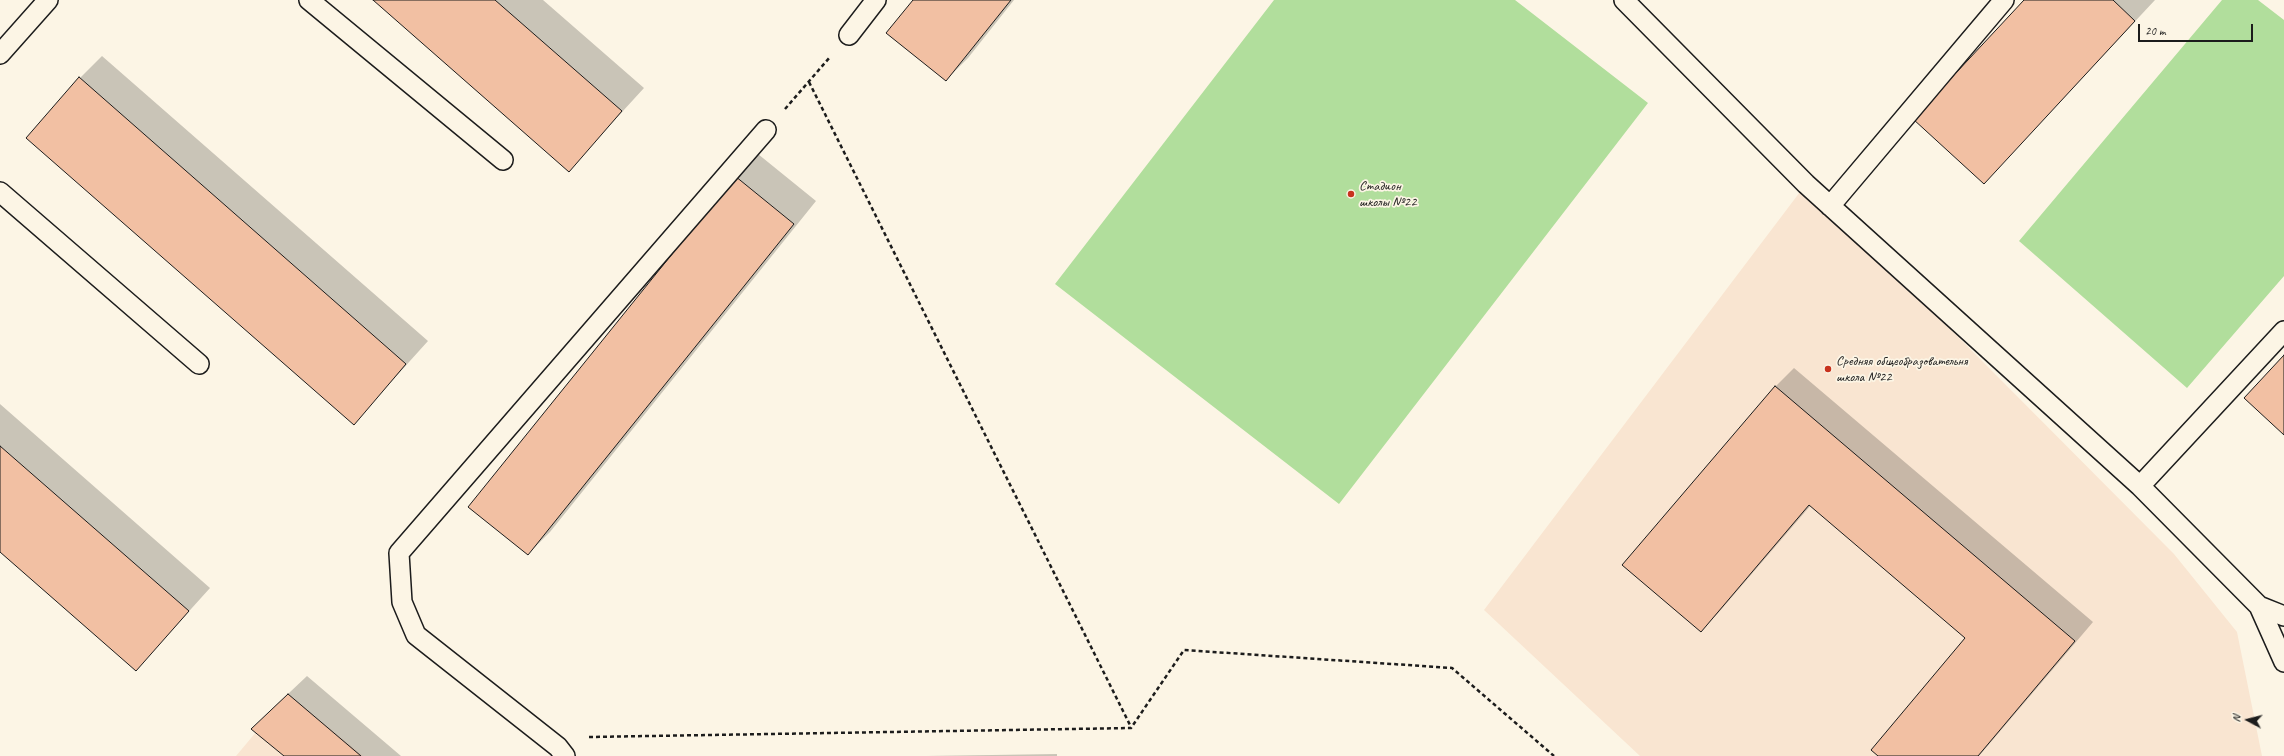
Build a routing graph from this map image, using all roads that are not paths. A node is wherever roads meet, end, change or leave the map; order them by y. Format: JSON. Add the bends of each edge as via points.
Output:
{"nodes":[{"id":1,"x":48,"y":0,"type":"edge"},
{"id":2,"x":309,"y":0,"type":"edge"},
{"id":3,"x":876,"y":0,"type":"edge"},
{"id":4,"x":1624,"y":0,"type":"edge"},
{"id":5,"x":2004,"y":0,"type":"edge"},
{"id":6,"x":849,"y":35,"type":"road end"},
{"id":7,"x":0,"y":54,"type":"edge"},
{"id":8,"x":766,"y":130,"type":"road end"},
{"id":9,"x":503,"y":160,"type":"dead end"},
{"id":10,"x":0,"y":192,"type":"edge"},
{"id":11,"x":1830,"y":206,"type":"junction"},
{"id":12,"x":2284,"y":330,"type":"edge"},
{"id":13,"x":199,"y":364,"type":"dead end"},
{"id":14,"x":2140,"y":486,"type":"junction"},
{"id":15,"x":2259,"y":606,"type":"junction"},
{"id":16,"x":2284,"y":616,"type":"edge"},
{"id":17,"x":2284,"y":662,"type":"edge"},
{"id":18,"x":562,"y":752,"type":"edge"}],
"edges":[{"from":1,"to":7,"type":"lane"},
{"from":2,"to":9,"type":"lane"},
{"from":3,"to":6,"type":"lane"},
{"from":4,"to":11,"type":"lane"},
{"from":5,"to":11,"type":"lane"},
{"from":8,"to":18,"type":"lane","via":[[399,553],[402,602],[416,635]]},
{"from":10,"to":13,"type":"lane"},
{"from":11,"to":14,"type":"lane"},
{"from":12,"to":14,"type":"lane"},
{"from":14,"to":15,"type":"lane"},
{"from":15,"to":16,"type":"lane"},
{"from":15,"to":17,"type":"lane"}]}
